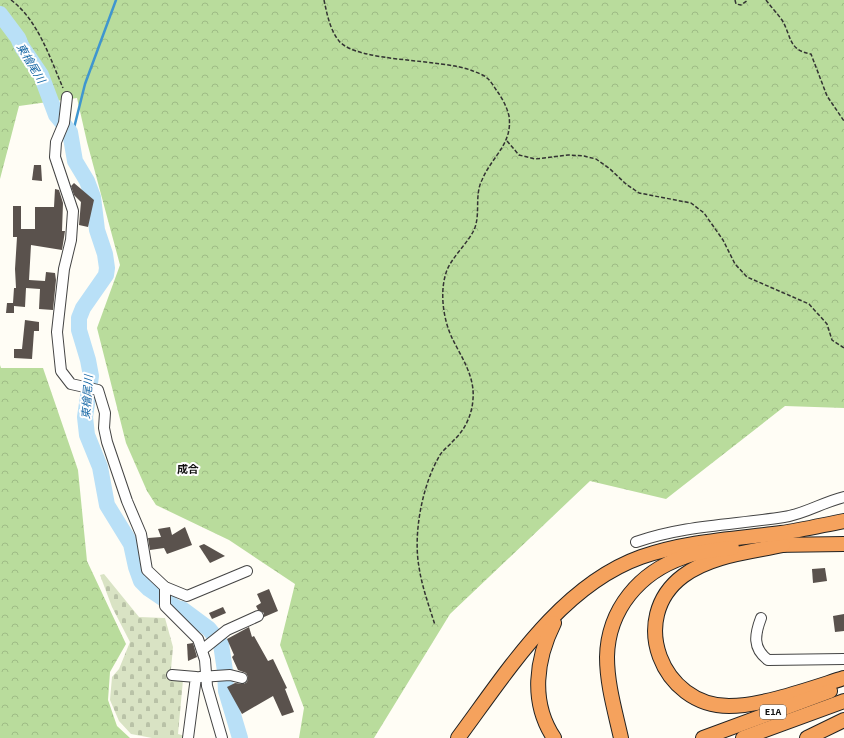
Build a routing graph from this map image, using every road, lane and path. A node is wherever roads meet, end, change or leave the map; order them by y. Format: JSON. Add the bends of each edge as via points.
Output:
{"nodes":[{"id":1,"x":11,"y":0,"type":"edge"},
{"id":2,"x":324,"y":0,"type":"edge"},
{"id":3,"x":735,"y":0,"type":"edge"},
{"id":4,"x":748,"y":0,"type":"edge"},
{"id":5,"x":766,"y":0,"type":"edge"},
{"id":6,"x":66,"y":97,"type":"joint"},
{"id":7,"x":844,"y":121,"type":"edge"},
{"id":8,"x":507,"y":141,"type":"junction"},
{"id":9,"x":844,"y":348,"type":"edge"},
{"id":10,"x":844,"y":496,"type":"edge"},
{"id":11,"x":844,"y":521,"type":"edge"},
{"id":12,"x":636,"y":542,"type":"dead end"},
{"id":13,"x":844,"y":544,"type":"edge"},
{"id":14,"x":783,"y":545,"type":"junction"},
{"id":15,"x":247,"y":571,"type":"dead end"},
{"id":16,"x":165,"y":587,"type":"junction"},
{"id":17,"x":560,"y":611,"type":"junction"},
{"id":18,"x":258,"y":616,"type":"dead end"},
{"id":19,"x":761,"y":618,"type":"dead end"},
{"id":20,"x":435,"y":625,"type":"dead end"},
{"id":21,"x":202,"y":650,"type":"junction"},
{"id":22,"x":844,"y":659,"type":"edge"},
{"id":23,"x":172,"y":675,"type":"dead end"},
{"id":24,"x":207,"y":676,"type":"junction"},
{"id":25,"x":196,"y":677,"type":"junction"},
{"id":26,"x":242,"y":678,"type":"dead end"},
{"id":27,"x":844,"y":678,"type":"edge"},
{"id":28,"x":844,"y":686,"type":"edge"},
{"id":29,"x":844,"y":701,"type":"edge"},
{"id":30,"x":844,"y":720,"type":"edge"},
{"id":31,"x":188,"y":738,"type":"edge"},
{"id":32,"x":222,"y":738,"type":"edge"},
{"id":33,"x":458,"y":738,"type":"edge"},
{"id":34,"x":554,"y":738,"type":"edge"},
{"id":35,"x":621,"y":738,"type":"edge"},
{"id":36,"x":703,"y":738,"type":"edge"},
{"id":37,"x":743,"y":738,"type":"edge"},
{"id":38,"x":807,"y":738,"type":"edge"}],
"edges":[{"from":1,"to":6,"type":"path","via":[[23,10],[45,45]]},
{"from":2,"to":8,"type":"path","via":[[331,27],[340,42],[353,50],[372,55],[460,66],[487,77],[501,97],[509,116]]},
{"from":3,"to":4,"type":"path","via":[[736,4],[741,5]]},
{"from":5,"to":7,"type":"path","via":[[782,21],[792,45],[799,52],[810,54],[827,96]]},
{"from":6,"to":16,"type":"street","via":[[64,123],[56,142],[55,157],[73,210],[71,240],[59,304],[57,332],[61,371],[71,384],[98,390],[106,413],[106,442],[126,501],[141,534],[147,570]]},
{"from":8,"to":9,"type":"path","via":[[519,154],[535,159],[568,155],[596,159],[639,193],[691,203],[704,213],[723,240],[735,264],[747,277],[809,304],[827,324],[832,340]]},
{"from":8,"to":20,"type":"path","via":[[489,164],[480,182],[475,228],[448,269],[443,290],[447,325],[464,358],[474,398],[470,417],[461,434],[440,454],[425,488],[420,509],[417,548],[419,567]]},
{"from":10,"to":12,"type":"street","via":[[784,517],[663,533]]},
{"from":11,"to":17,"type":"highway","via":[[782,533],[708,541],[640,557],[610,572]]},
{"from":13,"to":14,"type":"highway"},
{"from":14,"to":27,"type":"highway","via":[[723,558],[700,566],[671,587],[662,601],[656,618],[654,634],[660,661],[669,675],[685,691],[705,702],[729,706],[769,699]]},
{"from":14,"to":35,"type":"highway","via":[[748,546],[685,556],[666,564],[636,586],[616,614],[607,656],[609,681]]},
{"from":15,"to":16,"type":"street","via":[[187,596]]},
{"from":16,"to":21,"type":"street","via":[[165,606],[198,639]]},
{"from":17,"to":33,"type":"highway","via":[[532,639]]},
{"from":17,"to":34,"type":"highway","via":[[541,653],[538,673],[539,702],[548,729]]},
{"from":18,"to":21,"type":"street","via":[[226,630]]},
{"from":19,"to":22,"type":"street","via":[[755,635],[757,648],[768,660]]},
{"from":21,"to":24,"type":"street"},
{"from":23,"to":25,"type":"street"},
{"from":24,"to":25,"type":"street"},
{"from":24,"to":26,"type":"street","via":[[230,675]]},
{"from":24,"to":32,"type":"street"},
{"from":25,"to":31,"type":"street"},
{"from":28,"to":36,"type":"highway","number":"E1A"},
{"from":29,"to":37,"type":"highway","number":"E1A"},
{"from":30,"to":38,"type":"highway"}]}
